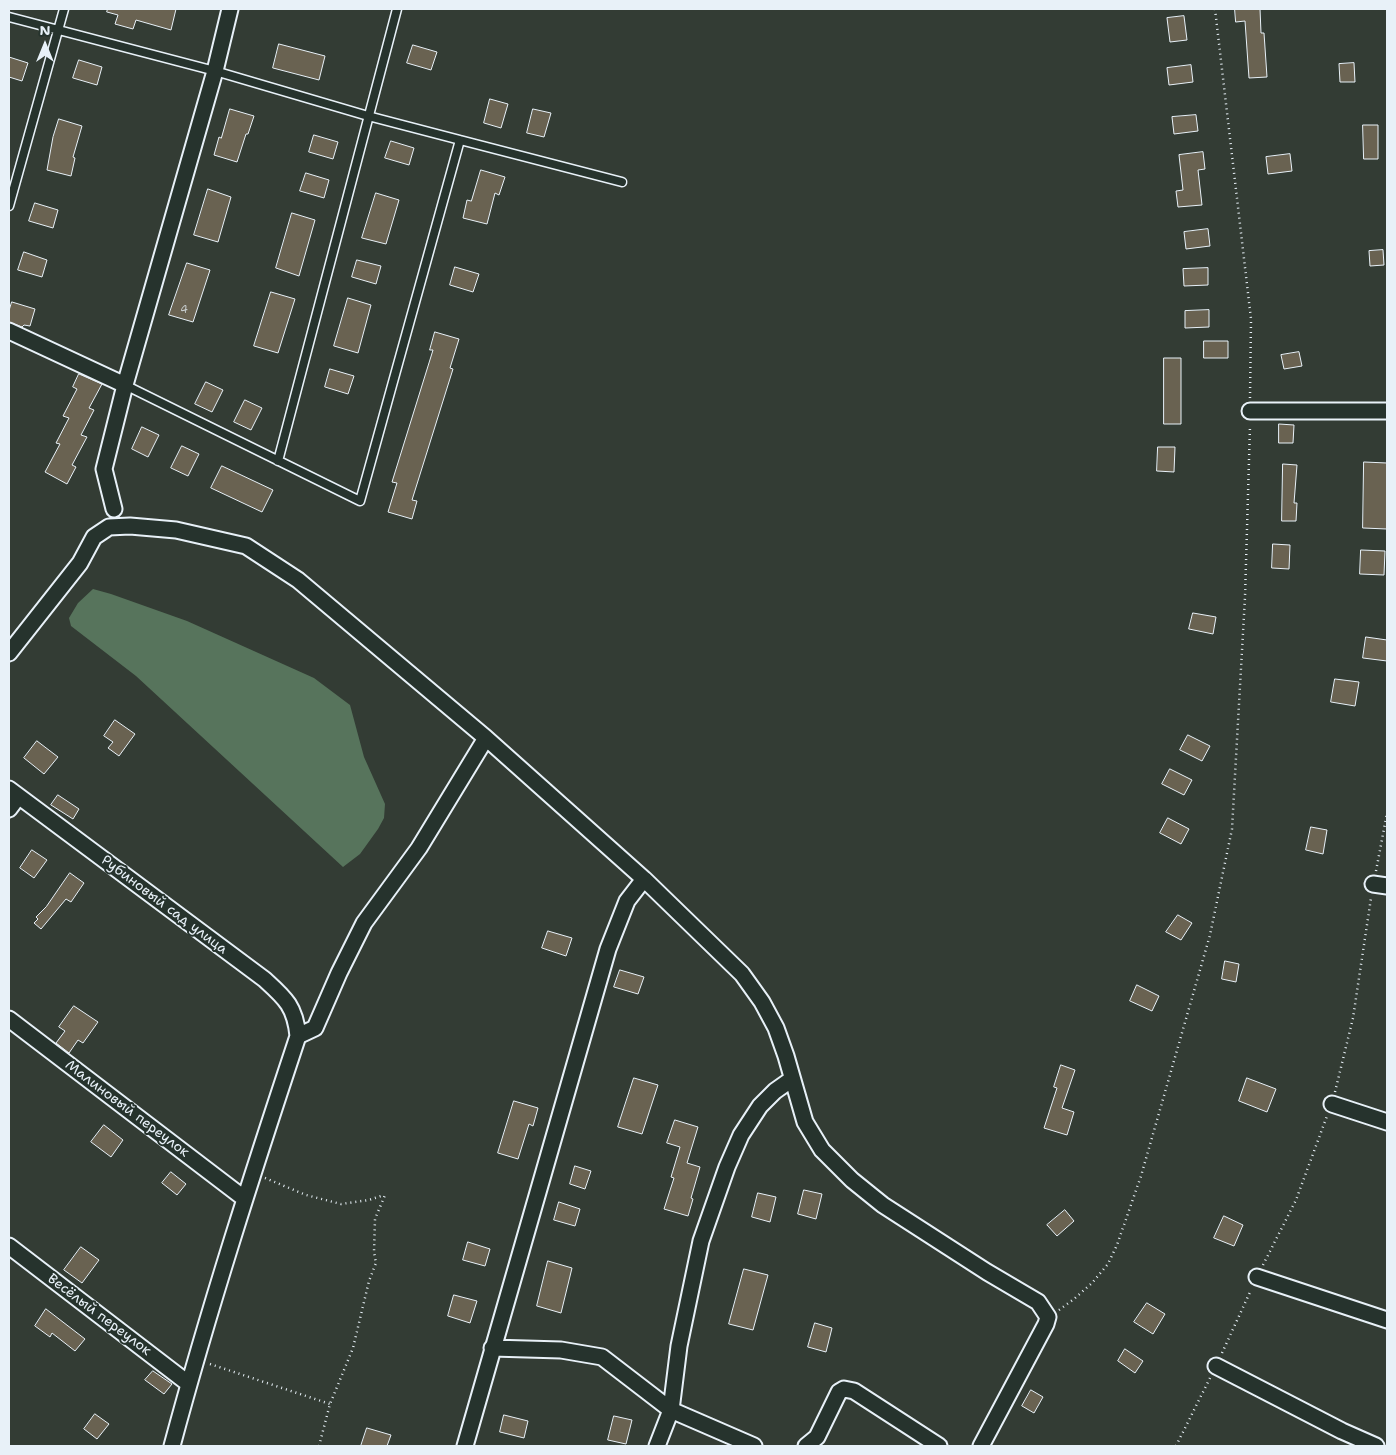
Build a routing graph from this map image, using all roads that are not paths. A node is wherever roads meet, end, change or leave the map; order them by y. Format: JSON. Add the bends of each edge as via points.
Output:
{"nodes":[{"id":1,"x":64,"y":9,"type":"edge"},
{"id":2,"x":230,"y":9,"type":"edge"},
{"id":3,"x":397,"y":9,"type":"edge"},
{"id":4,"x":9,"y":17,"type":"edge"},
{"id":5,"x":59,"y":30,"type":"junction"},
{"id":6,"x":215,"y":72,"type":"junction"},
{"id":7,"x":368,"y":116,"type":"junction"},
{"id":8,"x":460,"y":140,"type":"junction"},
{"id":9,"x":622,"y":182,"type":"dead end"},
{"id":10,"x":9,"y":206,"type":"edge"},
{"id":11,"x":9,"y":331,"type":"edge"},
{"id":12,"x":126,"y":385,"type":"junction"},
{"id":13,"x":1250,"y":411,"type":"road end"},
{"id":14,"x":1387,"y":411,"type":"edge"},
{"id":15,"x":278,"y":461,"type":"junction"},
{"id":16,"x":114,"y":509,"type":"dead end"},
{"id":17,"x":9,"y":653,"type":"edge"},
{"id":18,"x":486,"y":738,"type":"junction"},
{"id":19,"x":13,"y":793,"type":"edge"},
{"id":20,"x":9,"y":809,"type":"edge"},
{"id":21,"x":644,"y":879,"type":"junction"},
{"id":22,"x":9,"y":1019,"type":"edge"},
{"id":23,"x":298,"y":1036,"type":"junction"},
{"id":24,"x":792,"y":1079,"type":"junction"},
{"id":25,"x":1332,"y":1104,"type":"road end"},
{"id":26,"x":1387,"y":1122,"type":"edge"},
{"id":27,"x":244,"y":1199,"type":"junction"},
{"id":28,"x":9,"y":1246,"type":"edge"},
{"id":29,"x":1257,"y":1277,"type":"road end"},
{"id":30,"x":1387,"y":1320,"type":"edge"},
{"id":31,"x":492,"y":1348,"type":"junction"},
{"id":32,"x":1216,"y":1366,"type":"road end"},
{"id":33,"x":189,"y":1384,"type":"junction"},
{"id":34,"x":671,"y":1410,"type":"junction"},
{"id":35,"x":172,"y":1446,"type":"edge"},
{"id":36,"x":465,"y":1446,"type":"edge"},
{"id":37,"x":657,"y":1446,"type":"edge"},
{"id":38,"x":754,"y":1446,"type":"edge"},
{"id":39,"x":806,"y":1446,"type":"edge"},
{"id":40,"x":939,"y":1446,"type":"edge"},
{"id":41,"x":981,"y":1446,"type":"edge"},
{"id":42,"x":1376,"y":1446,"type":"edge"}],
"edges":[{"from":1,"to":5,"type":"lane"},
{"from":2,"to":6,"type":"street"},
{"from":3,"to":7,"type":"lane"},
{"from":4,"to":5,"type":"lane"},
{"from":5,"to":6,"type":"lane"},
{"from":5,"to":10,"type":"lane"},
{"from":6,"to":7,"type":"lane"},
{"from":6,"to":12,"type":"street"},
{"from":7,"to":8,"type":"lane"},
{"from":7,"to":15,"type":"lane"},
{"from":8,"to":9,"type":"lane"},
{"from":8,"to":15,"type":"lane","via":[[360,501]]},
{"from":11,"to":12,"type":"street"},
{"from":12,"to":15,"type":"lane"},
{"from":12,"to":16,"type":"street","via":[[104,469]]},
{"from":13,"to":14,"type":"street"},
{"from":17,"to":18,"type":"street","via":[[80,563],[94,537],[109,527],[118,526],[176,530],[246,546],[276,565]]},
{"from":18,"to":21,"type":"street"},
{"from":18,"to":23,"type":"street","via":[[419,848],[364,923],[315,1028]]},
{"from":19,"to":20,"type":"street"},
{"from":19,"to":23,"type":"street","name":"Рубиновый сад улица","via":[[264,979],[291,1005]]},
{"from":21,"to":24,"type":"street","via":[[742,974],[776,1028]]},
{"from":21,"to":31,"type":"street","via":[[627,902],[608,949]]},
{"from":22,"to":27,"type":"street","name":"Малиновый переулок"},
{"from":23,"to":27,"type":"street"},
{"from":24,"to":34,"type":"street","via":[[760,1106],[741,1135],[727,1167],[701,1241],[679,1346]]},
{"from":24,"to":41,"type":"street","via":[[805,1122],[822,1150],[852,1180],[883,1205],[1038,1302],[1048,1317]]},
{"from":25,"to":26,"type":"street"},
{"from":27,"to":33,"type":"street"},
{"from":28,"to":33,"type":"street","name":"Весёлый переулок"},
{"from":29,"to":30,"type":"street"},
{"from":31,"to":34,"type":"street","via":[[561,1350],[602,1357]]},
{"from":31,"to":36,"type":"street"},
{"from":32,"to":42,"type":"street"},
{"from":33,"to":35,"type":"street"},
{"from":34,"to":37,"type":"street"},
{"from":34,"to":38,"type":"street"},
{"from":39,"to":40,"type":"street","via":[[817,1437],[839,1392],[844,1389],[854,1391]]}]}
